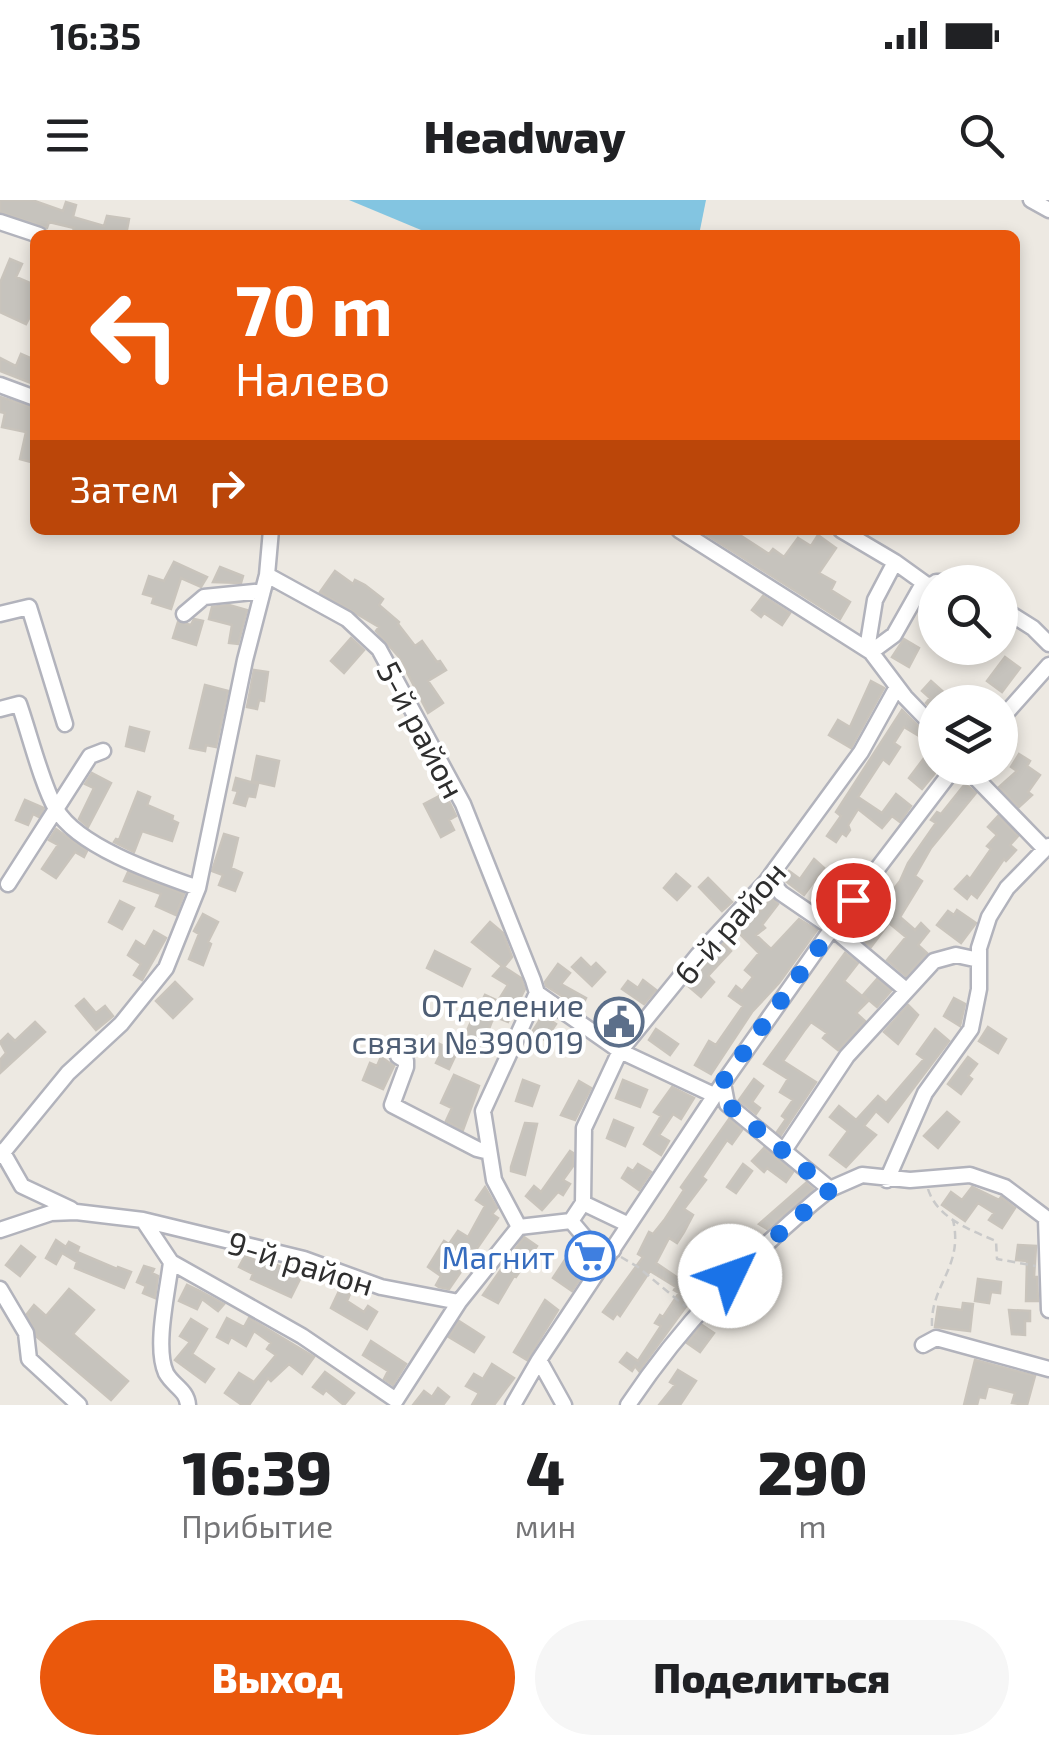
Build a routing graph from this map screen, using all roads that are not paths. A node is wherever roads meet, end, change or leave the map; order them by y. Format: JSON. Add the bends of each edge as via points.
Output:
{"nodes":[{"id":1,"x":1031,"y":200,"type":"edge"},
{"id":2,"x":1049,"y":210,"type":"edge"},
{"id":3,"x":0,"y":222,"type":"edge"},
{"id":4,"x":30,"y":232,"type":"edge"},
{"id":5,"x":0,"y":385,"type":"edge"},
{"id":6,"x":30,"y":396,"type":"edge"},
{"id":7,"x":271,"y":535,"type":"edge"},
{"id":8,"x":690,"y":535,"type":"edge"},
{"id":9,"x":849,"y":535,"type":"edge"},
{"id":10,"x":895,"y":562,"type":"junction"},
{"id":11,"x":267,"y":574,"type":"junction"},
{"id":12,"x":918,"y":575,"type":"edge"},
{"id":13,"x":263,"y":591,"type":"junction"},
{"id":14,"x":918,"y":593,"type":"edge"},
{"id":15,"x":0,"y":614,"type":"edge"},
{"id":16,"x":184,"y":614,"type":"dead end"},
{"id":17,"x":1018,"y":618,"type":"edge"},
{"id":18,"x":1049,"y":644,"type":"edge"},
{"id":19,"x":869,"y":651,"type":"junction"},
{"id":20,"x":1049,"y":666,"type":"edge"},
{"id":21,"x":897,"y":688,"type":"junction"},
{"id":22,"x":1018,"y":700,"type":"edge"},
{"id":23,"x":0,"y":708,"type":"edge"},
{"id":24,"x":918,"y":710,"type":"edge"},
{"id":25,"x":65,"y":724,"type":"dead end"},
{"id":26,"x":104,"y":751,"type":"dead end"},
{"id":27,"x":941,"y":785,"type":"edge"},
{"id":28,"x":984,"y":785,"type":"edge"},
{"id":29,"x":56,"y":810,"type":"junction"},
{"id":30,"x":1047,"y":848,"type":"edge"},
{"id":31,"x":769,"y":879,"type":"junction"},
{"id":32,"x":8,"y":884,"type":"dead end"},
{"id":33,"x":198,"y":888,"type":"junction"},
{"id":34,"x":832,"y":928,"type":"junction"},
{"id":35,"x":979,"y":960,"type":"junction"},
{"id":36,"x":906,"y":990,"type":"junction"},
{"id":37,"x":537,"y":993,"type":"junction"},
{"id":38,"x":620,"y":1051,"type":"junction"},
{"id":39,"x":398,"y":1056,"type":"dead end"},
{"id":40,"x":718,"y":1089,"type":"junction"},
{"id":41,"x":785,"y":1149,"type":"junction"},
{"id":42,"x":489,"y":1152,"type":"junction"},
{"id":43,"x":1,"y":1153,"type":"edge"},
{"id":44,"x":887,"y":1180,"type":"junction"},
{"id":45,"x":830,"y":1190,"type":"junction"},
{"id":46,"x":583,"y":1203,"type":"junction"},
{"id":47,"x":76,"y":1212,"type":"junction"},
{"id":48,"x":1048,"y":1218,"type":"edge"},
{"id":49,"x":144,"y":1220,"type":"junction"},
{"id":50,"x":571,"y":1221,"type":"junction"},
{"id":51,"x":626,"y":1224,"type":"junction"},
{"id":52,"x":518,"y":1228,"type":"junction"},
{"id":53,"x":0,"y":1230,"type":"edge"},
{"id":54,"x":612,"y":1251,"type":"junction"},
{"id":55,"x":171,"y":1262,"type":"junction"},
{"id":56,"x":1048,"y":1267,"type":"edge"},
{"id":57,"x":0,"y":1289,"type":"edge"},
{"id":58,"x":459,"y":1302,"type":"junction"},
{"id":59,"x":1049,"y":1310,"type":"edge"},
{"id":60,"x":924,"y":1346,"type":"dead end"},
{"id":61,"x":540,"y":1360,"type":"junction"},
{"id":62,"x":1049,"y":1369,"type":"edge"},
{"id":63,"x":394,"y":1402,"type":"edge"},
{"id":64,"x":79,"y":1405,"type":"edge"},
{"id":65,"x":188,"y":1405,"type":"edge"},
{"id":66,"x":512,"y":1405,"type":"edge"},
{"id":67,"x":564,"y":1405,"type":"edge"},
{"id":68,"x":628,"y":1405,"type":"edge"}],
"edges":[{"from":1,"to":2,"type":"street"},
{"from":3,"to":4,"type":"street"},
{"from":5,"to":6,"type":"street"},
{"from":7,"to":11,"type":"street"},
{"from":8,"to":19,"type":"street"},
{"from":9,"to":10,"type":"street"},
{"from":10,"to":12,"type":"street"},
{"from":10,"to":19,"type":"street","via":[[875,600]]},
{"from":11,"to":13,"type":"street"},
{"from":11,"to":37,"type":"street","name":"5-й район","via":[[347,619],[379,649],[463,804]]},
{"from":13,"to":16,"type":"street","via":[[204,597]]},
{"from":13,"to":33,"type":"street"},
{"from":14,"to":19,"type":"street","via":[[894,635]]},
{"from":15,"to":25,"type":"street","via":[[29,607]]},
{"from":17,"to":18,"type":"street"},
{"from":19,"to":21,"type":"street"},
{"from":20,"to":22,"type":"street"},
{"from":21,"to":24,"type":"street"},
{"from":21,"to":31,"type":"street","name":"6-й район","via":[[861,752]]},
{"from":23,"to":29,"type":"street","via":[[20,704]]},
{"from":26,"to":29,"type":"street","via":[[90,756]]},
{"from":27,"to":34,"type":"street"},
{"from":28,"to":30,"type":"street"},
{"from":29,"to":32,"type":"street"},
{"from":29,"to":33,"type":"street","via":[[92,843]]},
{"from":30,"to":35,"type":"street","via":[[989,917]]},
{"from":31,"to":34,"type":"street"},
{"from":31,"to":38,"type":"street","name":"6-й район"},
{"from":33,"to":43,"type":"street","via":[[166,968]]},
{"from":34,"to":36,"type":"street"},
{"from":34,"to":40,"type":"street"},
{"from":35,"to":36,"type":"street","via":[[956,955],[934,961]]},
{"from":35,"to":44,"type":"street","via":[[971,1028],[925,1093]]},
{"from":36,"to":41,"type":"street","via":[[847,1056]]},
{"from":37,"to":38,"type":"street"},
{"from":37,"to":42,"type":"street","via":[[483,1112]]},
{"from":38,"to":40,"type":"street"},
{"from":38,"to":46,"type":"street","name":"6-й район","via":[[584,1128]]},
{"from":39,"to":42,"type":"street","via":[[406,1067],[392,1105]]},
{"from":40,"to":41,"type":"street","via":[[727,1104]]},
{"from":40,"to":51,"type":"street"},
{"from":41,"to":45,"type":"street"},
{"from":42,"to":52,"type":"street","via":[[494,1180]]},
{"from":43,"to":47,"type":"street","via":[[22,1186]]},
{"from":44,"to":45,"type":"street","via":[[862,1175]]},
{"from":44,"to":48,"type":"street","via":[[970,1175],[1005,1187]]},
{"from":45,"to":68,"type":"street","via":[[695,1313]]},
{"from":46,"to":50,"type":"street"},
{"from":46,"to":51,"type":"street"},
{"from":47,"to":49,"type":"street","name":"9-й район"},
{"from":47,"to":53,"type":"street","name":"9-й район"},
{"from":48,"to":56,"type":"street"},
{"from":49,"to":55,"type":"street","name":"9-й район"},
{"from":49,"to":58,"type":"street","name":"9-й район","via":[[304,1260],[381,1287]]},
{"from":50,"to":52,"type":"street"},
{"from":50,"to":54,"type":"street","via":[[587,1240]]},
{"from":51,"to":54,"type":"street"},
{"from":52,"to":58,"type":"street","name":"9-й район"},
{"from":54,"to":61,"type":"street"},
{"from":55,"to":63,"type":"street","name":"9-й район","via":[[302,1336]]},
{"from":55,"to":65,"type":"street","via":[[161,1350],[166,1374]]},
{"from":56,"to":59,"type":"street"},
{"from":57,"to":64,"type":"street","via":[[26,1334],[29,1359]]},
{"from":58,"to":63,"type":"street","name":"9-й район"},
{"from":60,"to":62,"type":"street","via":[[936,1338]]},
{"from":61,"to":66,"type":"street"},
{"from":61,"to":67,"type":"street"}]}
